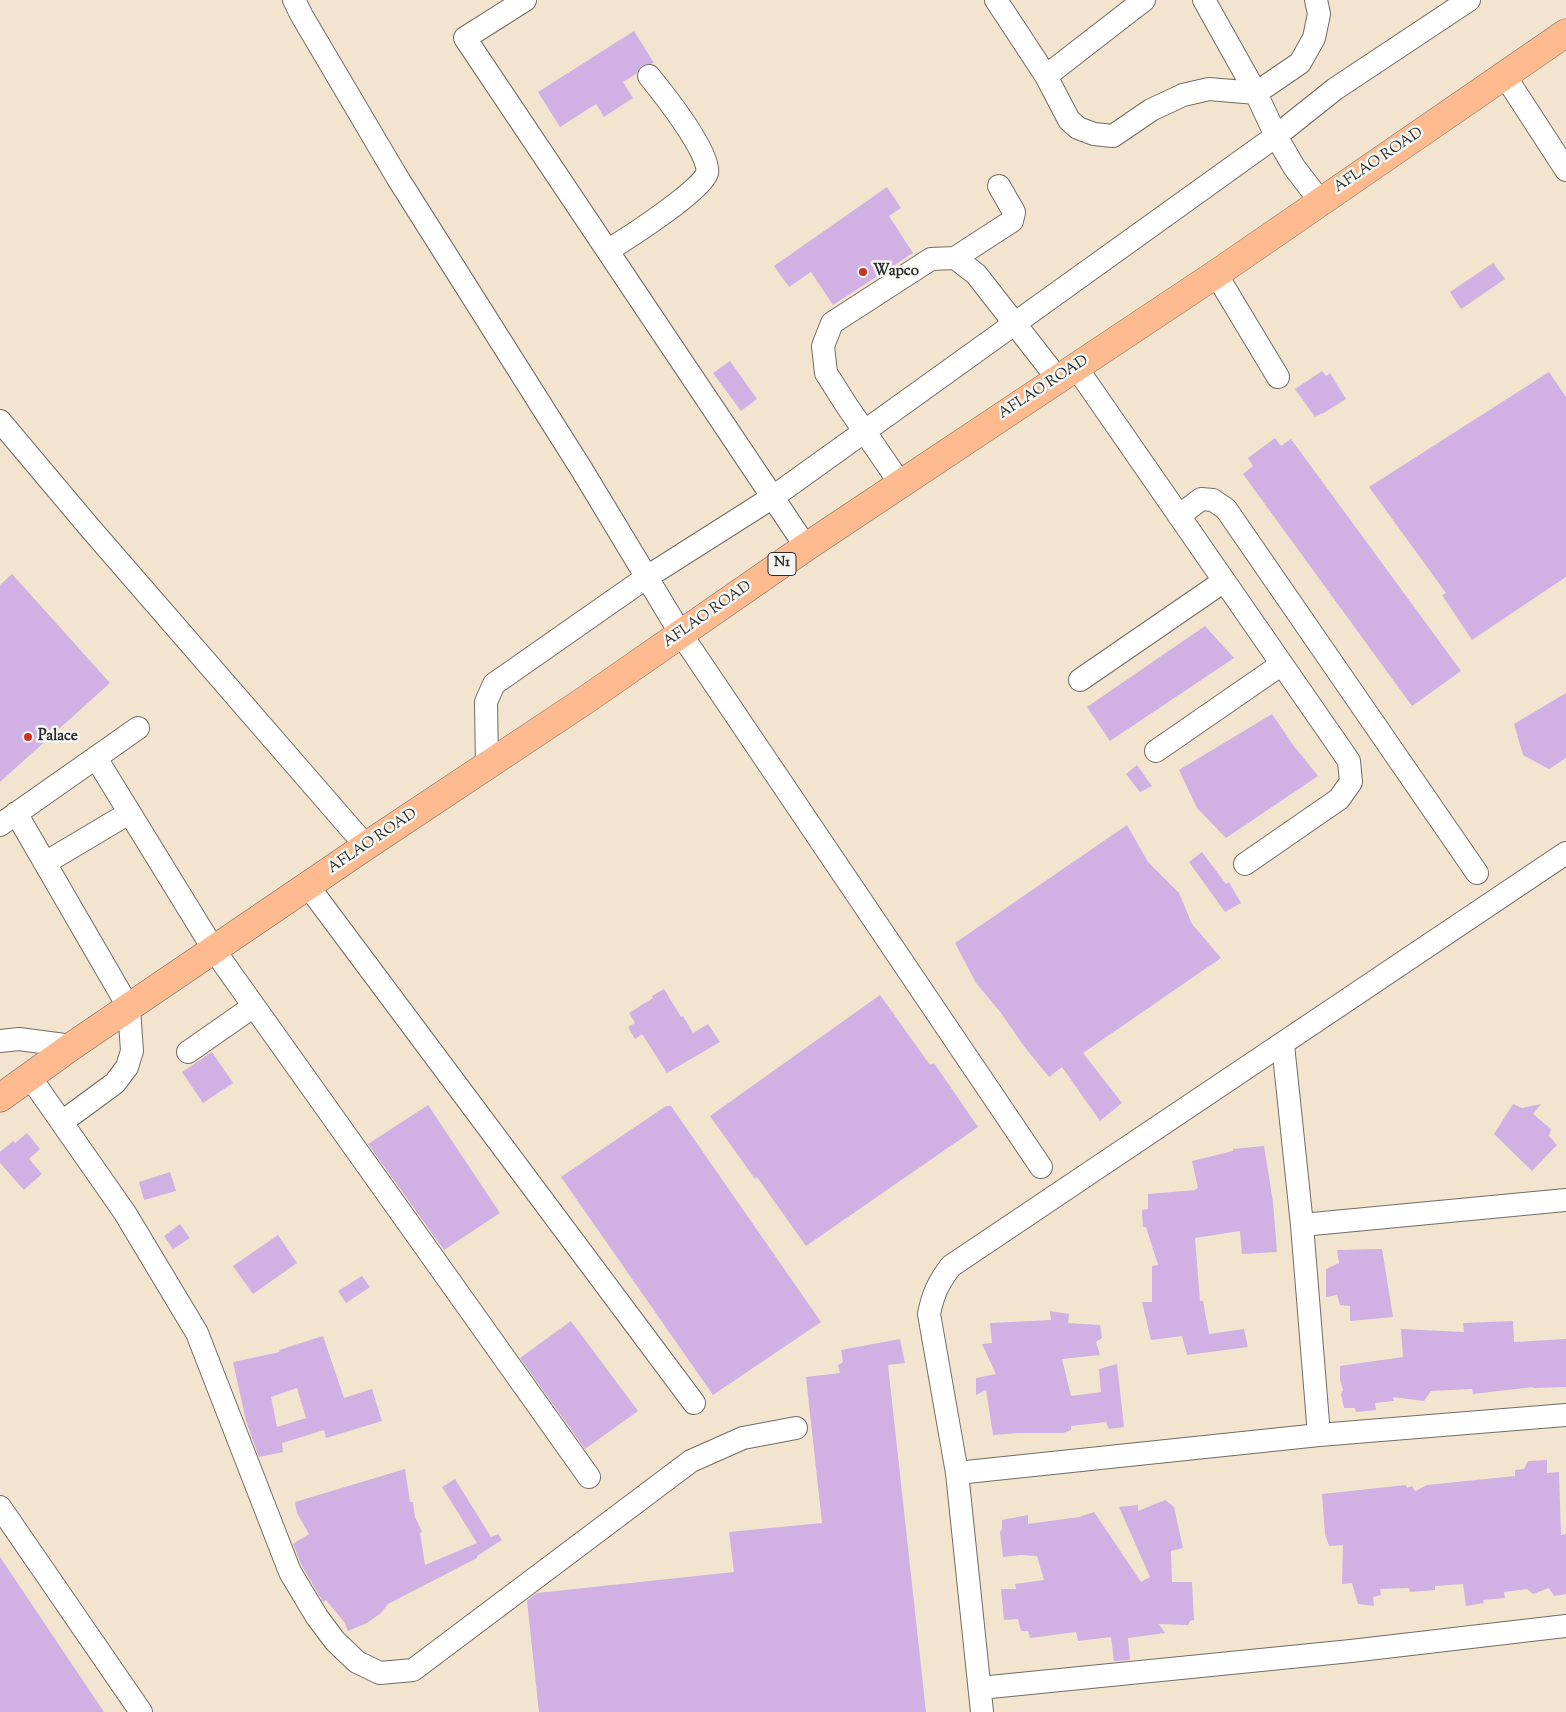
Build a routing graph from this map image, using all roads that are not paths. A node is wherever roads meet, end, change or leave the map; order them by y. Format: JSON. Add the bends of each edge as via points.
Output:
{"nodes":[{"id":1,"x":294,"y":0,"type":"edge"},
{"id":2,"x":525,"y":0,"type":"edge"},
{"id":3,"x":996,"y":0,"type":"edge"},
{"id":4,"x":1144,"y":0,"type":"edge"},
{"id":5,"x":1204,"y":0,"type":"edge"},
{"id":6,"x":1316,"y":0,"type":"edge"},
{"id":7,"x":1469,"y":0,"type":"edge"},
{"id":8,"x":1566,"y":33,"type":"edge"},
{"id":9,"x":649,"y":76,"type":"dead end"},
{"id":10,"x":1046,"y":76,"type":"junction"},
{"id":11,"x":1505,"y":76,"type":"junction"},
{"id":12,"x":1256,"y":93,"type":"junction"},
{"id":13,"x":1276,"y":136,"type":"junction"},
{"id":14,"x":1566,"y":170,"type":"edge"},
{"id":15,"x":999,"y":186,"type":"dead end"},
{"id":16,"x":1320,"y":201,"type":"junction"},
{"id":17,"x":608,"y":250,"type":"junction"},
{"id":18,"x":955,"y":258,"type":"junction"},
{"id":19,"x":1216,"y":274,"type":"junction"},
{"id":20,"x":1014,"y":323,"type":"junction"},
{"id":21,"x":1067,"y":373,"type":"junction"},
{"id":22,"x":1278,"y":376,"type":"dead end"},
{"id":23,"x":0,"y":421,"type":"edge"},
{"id":24,"x":864,"y":430,"type":"junction"},
{"id":25,"x":900,"y":483,"type":"junction"},
{"id":26,"x":773,"y":497,"type":"junction"},
{"id":27,"x":1179,"y":516,"type":"junction"},
{"id":28,"x":806,"y":547,"type":"junction"},
{"id":29,"x":646,"y":578,"type":"junction"},
{"id":30,"x":1224,"y":581,"type":"junction"},
{"id":31,"x":681,"y":634,"type":"junction"},
{"id":32,"x":1282,"y":664,"type":"junction"},
{"id":33,"x":1080,"y":680,"type":"dead end"},
{"id":34,"x":138,"y":728,"type":"dead end"},
{"id":35,"x":1156,"y":751,"type":"dead end"},
{"id":36,"x":96,"y":758,"type":"junction"},
{"id":37,"x":487,"y":766,"type":"junction"},
{"id":38,"x":130,"y":813,"type":"junction"},
{"id":39,"x":8,"y":819,"type":"edge"},
{"id":40,"x":366,"y":846,"type":"junction"},
{"id":41,"x":1566,"y":852,"type":"edge"},
{"id":42,"x":45,"y":863,"type":"junction"},
{"id":43,"x":1246,"y":864,"type":"dead end"},
{"id":44,"x":1477,"y":874,"type":"dead end"},
{"id":45,"x":308,"y":886,"type":"junction"},
{"id":46,"x":214,"y":950,"type":"junction"},
{"id":47,"x":254,"y":1006,"type":"junction"},
{"id":48,"x":129,"y":1008,"type":"junction"},
{"id":49,"x":0,"y":1041,"type":"edge"},
{"id":50,"x":1282,"y":1045,"type":"junction"},
{"id":51,"x":72,"y":1046,"type":"junction"},
{"id":52,"x":188,"y":1052,"type":"dead end"},
{"id":53,"x":30,"y":1076,"type":"junction"},
{"id":54,"x":0,"y":1098,"type":"edge"},
{"id":55,"x":62,"y":1122,"type":"junction"},
{"id":56,"x":1041,"y":1167,"type":"dead end"},
{"id":57,"x":1566,"y":1200,"type":"edge"},
{"id":58,"x":1302,"y":1225,"type":"junction"},
{"id":59,"x":694,"y":1403,"type":"dead end"},
{"id":60,"x":1566,"y":1416,"type":"edge"},
{"id":61,"x":796,"y":1428,"type":"dead end"},
{"id":62,"x":1319,"y":1435,"type":"junction"},
{"id":63,"x":957,"y":1473,"type":"junction"},
{"id":64,"x":589,"y":1477,"type":"dead end"},
{"id":65,"x":0,"y":1507,"type":"edge"},
{"id":66,"x":1566,"y":1626,"type":"edge"},
{"id":67,"x":980,"y":1688,"type":"junction"},
{"id":68,"x":141,"y":1712,"type":"edge"},
{"id":69,"x":982,"y":1712,"type":"edge"}],
"edges":[{"from":1,"to":29,"type":"street","via":[[397,176]]},
{"from":2,"to":17,"type":"street","via":[[465,38]]},
{"from":3,"to":10,"type":"street"},
{"from":4,"to":10,"type":"street"},
{"from":5,"to":12,"type":"street"},
{"from":6,"to":12,"type":"street","via":[[1319,14],[1314,38],[1300,63]]},
{"from":7,"to":13,"type":"street","via":[[1335,89]]},
{"from":8,"to":11,"type":"highway","name":"AFLAO ROAD","number":"N1"},
{"from":9,"to":17,"type":"street","via":[[690,131],[706,161],[708,173],[672,207]]},
{"from":10,"to":12,"type":"street","via":[[1069,120],[1078,128],[1094,134],[1113,136],[1151,110],[1183,95],[1209,89]]},
{"from":11,"to":14,"type":"street"},
{"from":11,"to":16,"type":"highway","name":"AFLAO ROAD","number":"N1"},
{"from":12,"to":13,"type":"street"},
{"from":13,"to":16,"type":"street"},
{"from":13,"to":20,"type":"street"},
{"from":15,"to":18,"type":"street","via":[[1014,212],[1012,221]]},
{"from":16,"to":19,"type":"highway","name":"AFLAO ROAD","number":"N1"},
{"from":17,"to":26,"type":"street"},
{"from":18,"to":20,"type":"street","via":[[976,274]]},
{"from":18,"to":24,"type":"street","via":[[931,259],[832,323],[823,346],[826,373]]},
{"from":19,"to":21,"type":"highway","name":"AFLAO ROAD","number":"N1"},
{"from":19,"to":22,"type":"street"},
{"from":20,"to":21,"type":"street"},
{"from":20,"to":24,"type":"street"},
{"from":21,"to":25,"type":"highway","name":"AFLAO ROAD","number":"N1"},
{"from":21,"to":27,"type":"street"},
{"from":23,"to":40,"type":"street"},
{"from":24,"to":25,"type":"street"},
{"from":24,"to":26,"type":"street"},
{"from":25,"to":28,"type":"highway","name":"AFLAO ROAD","number":"N1"},
{"from":26,"to":28,"type":"street"},
{"from":26,"to":29,"type":"street"},
{"from":27,"to":30,"type":"street"},
{"from":27,"to":44,"type":"street","via":[[1201,499],[1213,500],[1226,509]]},
{"from":28,"to":31,"type":"highway","name":"AFLAO ROAD","number":"N1"},
{"from":29,"to":31,"type":"street"},
{"from":29,"to":37,"type":"street","via":[[494,684],[486,702]]},
{"from":30,"to":32,"type":"street"},
{"from":30,"to":33,"type":"street"},
{"from":31,"to":37,"type":"highway","name":"AFLAO ROAD","number":"N1"},
{"from":31,"to":56,"type":"street"},
{"from":32,"to":35,"type":"street"},
{"from":32,"to":43,"type":"street","via":[[1349,761],[1351,782],[1339,799]]},
{"from":34,"to":36,"type":"street"},
{"from":36,"to":38,"type":"street"},
{"from":36,"to":39,"type":"street"},
{"from":37,"to":40,"type":"highway","name":"AFLAO ROAD","number":"N1"},
{"from":38,"to":42,"type":"street"},
{"from":38,"to":46,"type":"street"},
{"from":39,"to":42,"type":"street"},
{"from":40,"to":45,"type":"highway","name":"AFLAO ROAD","number":"N1"},
{"from":41,"to":50,"type":"street"},
{"from":42,"to":48,"type":"street"},
{"from":45,"to":46,"type":"highway","name":"AFLAO ROAD","number":"N1"},
{"from":45,"to":59,"type":"street"},
{"from":46,"to":47,"type":"street"},
{"from":46,"to":48,"type":"highway","name":"AFLAO ROAD","number":"N1"},
{"from":47,"to":52,"type":"street"},
{"from":47,"to":64,"type":"street"},
{"from":48,"to":51,"type":"highway","name":"AFLAO ROAD","number":"N1"},
{"from":48,"to":55,"type":"street","via":[[132,1051],[127,1067],[116,1083]]},
{"from":49,"to":51,"type":"street","via":[[19,1039]]},
{"from":50,"to":58,"type":"street"},
{"from":50,"to":63,"type":"street","via":[[951,1266],[941,1279],[929,1314]]},
{"from":51,"to":53,"type":"highway","name":"AFLAO ROAD","number":"N1"},
{"from":53,"to":54,"type":"highway","name":"AFLAO ROAD","number":"N1"},
{"from":53,"to":55,"type":"street"},
{"from":55,"to":61,"type":"street","via":[[125,1213],[197,1333],[295,1579],[335,1641],[357,1662],[380,1673],[413,1670],[691,1462],[743,1438]]},
{"from":57,"to":58,"type":"street"},
{"from":58,"to":62,"type":"street"},
{"from":60,"to":62,"type":"street"},
{"from":62,"to":63,"type":"street"},
{"from":63,"to":67,"type":"street"},
{"from":65,"to":68,"type":"street"},
{"from":66,"to":67,"type":"street"},
{"from":67,"to":69,"type":"street"}]}
